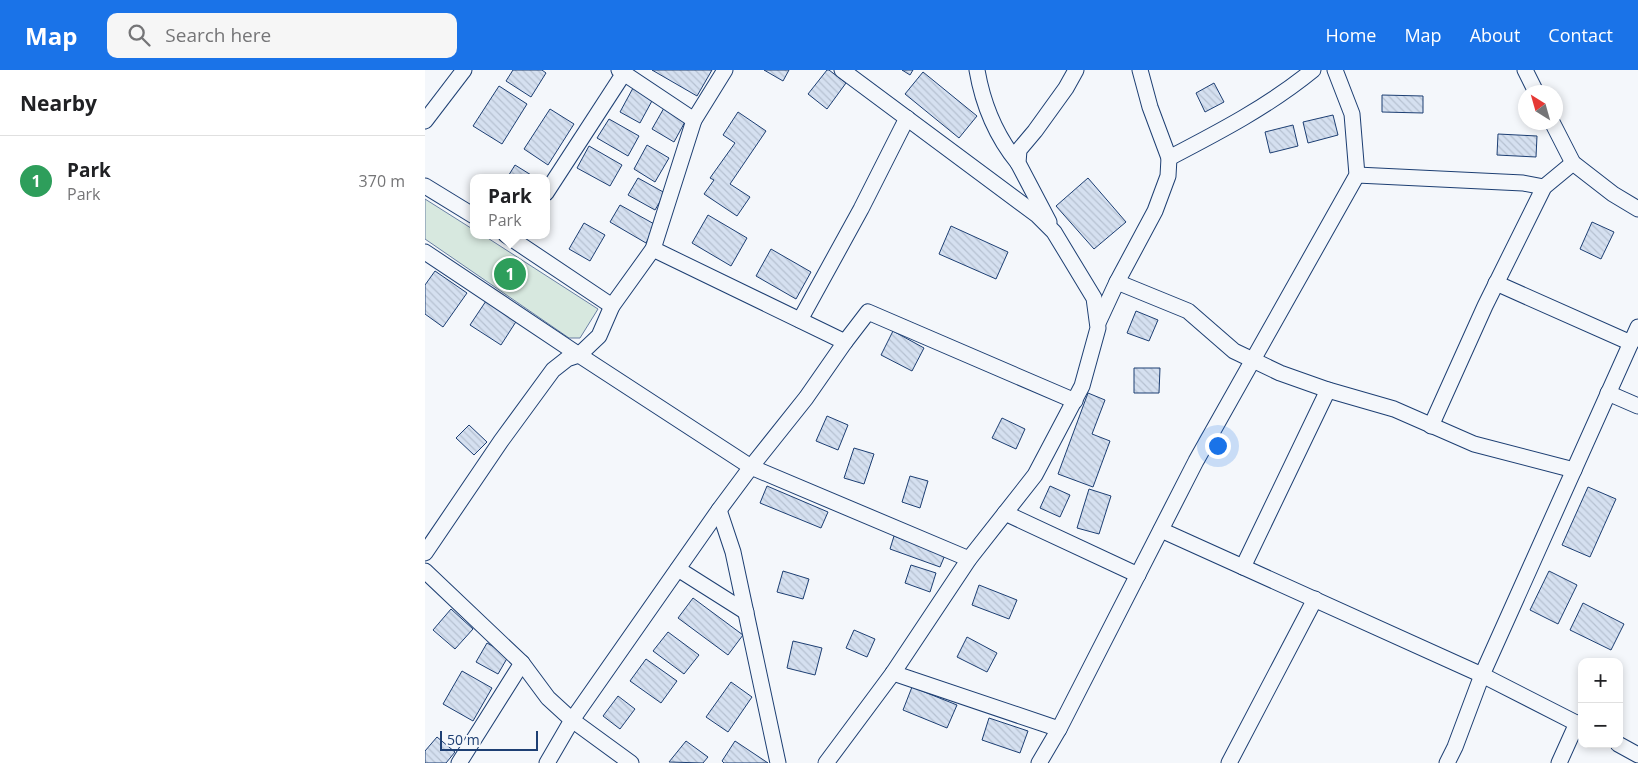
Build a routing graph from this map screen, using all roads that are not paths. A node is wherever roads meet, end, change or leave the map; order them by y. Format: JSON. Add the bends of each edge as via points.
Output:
{"nodes":[{"id":1,"x":464,"y":70,"type":"edge"},
{"id":2,"x":725,"y":70,"type":"edge"},
{"id":3,"x":842,"y":70,"type":"edge"},
{"id":4,"x":977,"y":70,"type":"edge"},
{"id":5,"x":1076,"y":70,"type":"edge"},
{"id":6,"x":1140,"y":70,"type":"edge"},
{"id":7,"x":1313,"y":70,"type":"edge"},
{"id":8,"x":1335,"y":70,"type":"edge"},
{"id":9,"x":1525,"y":70,"type":"edge"},
{"id":10,"x":621,"y":71,"type":"edge"},
{"id":11,"x":1532,"y":85,"type":"edge"},
{"id":12,"x":907,"y":118,"type":"junction"},
{"id":13,"x":694,"y":120,"type":"junction"},
{"id":14,"x":425,"y":121,"type":"edge"},
{"id":15,"x":1556,"y":130,"type":"edge"},
{"id":16,"x":1169,"y":158,"type":"junction"},
{"id":17,"x":1018,"y":163,"type":"junction"},
{"id":18,"x":1573,"y":163,"type":"junction"},
{"id":19,"x":1357,"y":175,"type":"junction"},
{"id":20,"x":425,"y":186,"type":"edge"},
{"id":21,"x":550,"y":186,"type":"edge"},
{"id":22,"x":1544,"y":187,"type":"junction"},
{"id":23,"x":1638,"y":208,"type":"edge"},
{"id":24,"x":470,"y":214,"type":"edge"},
{"id":25,"x":1054,"y":232,"type":"junction"},
{"id":26,"x":516,"y":239,"type":"edge"},
{"id":27,"x":653,"y":249,"type":"junction"},
{"id":28,"x":425,"y":252,"type":"edge"},
{"id":29,"x":1117,"y":282,"type":"junction"},
{"id":30,"x":1496,"y":284,"type":"junction"},
{"id":31,"x":612,"y":306,"type":"junction"},
{"id":32,"x":800,"y":320,"type":"junction"},
{"id":33,"x":1098,"y":323,"type":"junction"},
{"id":34,"x":1638,"y":328,"type":"edge"},
{"id":35,"x":845,"y":342,"type":"junction"},
{"id":36,"x":1631,"y":343,"type":"junction"},
{"id":37,"x":579,"y":355,"type":"junction"},
{"id":38,"x":1254,"y":360,"type":"junction"},
{"id":39,"x":1328,"y":390,"type":"junction"},
{"id":40,"x":1608,"y":393,"type":"junction"},
{"id":41,"x":1075,"y":401,"type":"junction"},
{"id":42,"x":1638,"y":406,"type":"edge"},
{"id":43,"x":1431,"y":426,"type":"junction"},
{"id":44,"x":751,"y":467,"type":"junction"},
{"id":45,"x":1574,"y":470,"type":"junction"},
{"id":46,"x":719,"y":510,"type":"junction"},
{"id":47,"x":1005,"y":513,"type":"junction"},
{"id":48,"x":1161,"y":530,"type":"junction"},
{"id":49,"x":425,"y":552,"type":"edge"},
{"id":50,"x":969,"y":559,"type":"junction"},
{"id":51,"x":1243,"y":567,"type":"junction"},
{"id":52,"x":678,"y":568,"type":"junction"},
{"id":53,"x":425,"y":571,"type":"edge"},
{"id":54,"x":1138,"y":575,"type":"junction"},
{"id":55,"x":1315,"y":599,"type":"junction"},
{"id":56,"x":746,"y":612,"type":"junction"},
{"id":57,"x":521,"y":663,"type":"junction"},
{"id":58,"x":893,"y":673,"type":"junction"},
{"id":59,"x":1482,"y":675,"type":"junction"},
{"id":60,"x":572,"y":720,"type":"junction"},
{"id":61,"x":1578,"y":723,"type":"edge"},
{"id":62,"x":1578,"y":726,"type":"edge"},
{"id":63,"x":1059,"y":729,"type":"junction"},
{"id":64,"x":1623,"y":747,"type":"edge"},
{"id":65,"x":1638,"y":755,"type":"edge"},
{"id":66,"x":459,"y":763,"type":"edge"},
{"id":67,"x":547,"y":763,"type":"edge"},
{"id":68,"x":631,"y":763,"type":"edge"},
{"id":69,"x":778,"y":763,"type":"edge"},
{"id":70,"x":825,"y":763,"type":"edge"},
{"id":71,"x":1039,"y":763,"type":"edge"},
{"id":72,"x":1229,"y":763,"type":"edge"},
{"id":73,"x":1447,"y":763,"type":"edge"},
{"id":74,"x":1559,"y":763,"type":"edge"}],
"edges":[{"from":1,"to":14,"type":"street"},
{"from":2,"to":13,"type":"street"},
{"from":3,"to":12,"type":"street"},
{"from":4,"to":17,"type":"street","via":[[995,129]]},
{"from":5,"to":17,"type":"street","via":[[1019,150]]},
{"from":6,"to":16,"type":"street"},
{"from":7,"to":16,"type":"street","via":[[1291,88],[1227,128]]},
{"from":8,"to":19,"type":"street","via":[[1352,114]]},
{"from":9,"to":11,"type":"street"},
{"from":10,"to":13,"type":"street"},
{"from":10,"to":21,"type":"street"},
{"from":12,"to":25,"type":"street","via":[[1037,215]]},
{"from":12,"to":32,"type":"street"},
{"from":13,"to":27,"type":"street"},
{"from":15,"to":18,"type":"street"},
{"from":16,"to":29,"type":"street","via":[[1168,176],[1155,211]]},
{"from":17,"to":25,"type":"street"},
{"from":18,"to":22,"type":"street"},
{"from":18,"to":23,"type":"street","via":[[1613,194]]},
{"from":19,"to":22,"type":"street","via":[[1523,183]]},
{"from":19,"to":38,"type":"street"},
{"from":20,"to":24,"type":"street"},
{"from":22,"to":30,"type":"street"},
{"from":25,"to":33,"type":"street","via":[[1095,298]]},
{"from":26,"to":31,"type":"street"},
{"from":27,"to":31,"type":"street"},
{"from":27,"to":32,"type":"street"},
{"from":28,"to":37,"type":"street"},
{"from":29,"to":33,"type":"street"},
{"from":29,"to":38,"type":"street","via":[[1188,311],[1234,350]]},
{"from":30,"to":36,"type":"street"},
{"from":30,"to":43,"type":"street"},
{"from":31,"to":37,"type":"street","via":[[599,336]]},
{"from":32,"to":35,"type":"street"},
{"from":33,"to":41,"type":"street"},
{"from":34,"to":36,"type":"street"},
{"from":35,"to":41,"type":"street","via":[[869,312]]},
{"from":35,"to":44,"type":"street"},
{"from":36,"to":40,"type":"street"},
{"from":37,"to":44,"type":"street"},
{"from":37,"to":49,"type":"street","via":[[567,359],[553,370]]},
{"from":38,"to":39,"type":"street"},
{"from":38,"to":48,"type":"street"},
{"from":39,"to":43,"type":"street","via":[[1394,409]]},
{"from":39,"to":51,"type":"street"},
{"from":40,"to":42,"type":"street"},
{"from":40,"to":45,"type":"street"},
{"from":41,"to":47,"type":"street","via":[[1035,475]]},
{"from":43,"to":45,"type":"street","via":[[1474,444]]},
{"from":44,"to":46,"type":"street"},
{"from":44,"to":50,"type":"street"},
{"from":45,"to":59,"type":"street"},
{"from":46,"to":52,"type":"street"},
{"from":46,"to":56,"type":"street","via":[[733,552]]},
{"from":47,"to":50,"type":"street"},
{"from":47,"to":54,"type":"street"},
{"from":48,"to":51,"type":"street"},
{"from":48,"to":54,"type":"street"},
{"from":50,"to":58,"type":"street"},
{"from":51,"to":55,"type":"street"},
{"from":52,"to":56,"type":"street"},
{"from":52,"to":60,"type":"street"},
{"from":53,"to":57,"type":"street"},
{"from":54,"to":63,"type":"street"},
{"from":55,"to":59,"type":"street"},
{"from":55,"to":72,"type":"street"},
{"from":56,"to":69,"type":"street"},
{"from":57,"to":60,"type":"street","via":[[548,698]]},
{"from":57,"to":66,"type":"street"},
{"from":58,"to":63,"type":"street"},
{"from":58,"to":70,"type":"street"},
{"from":59,"to":61,"type":"street"},
{"from":59,"to":73,"type":"street"},
{"from":60,"to":67,"type":"street"},
{"from":60,"to":68,"type":"street"},
{"from":62,"to":74,"type":"street"},
{"from":63,"to":71,"type":"street"},
{"from":64,"to":65,"type":"street"}]}
